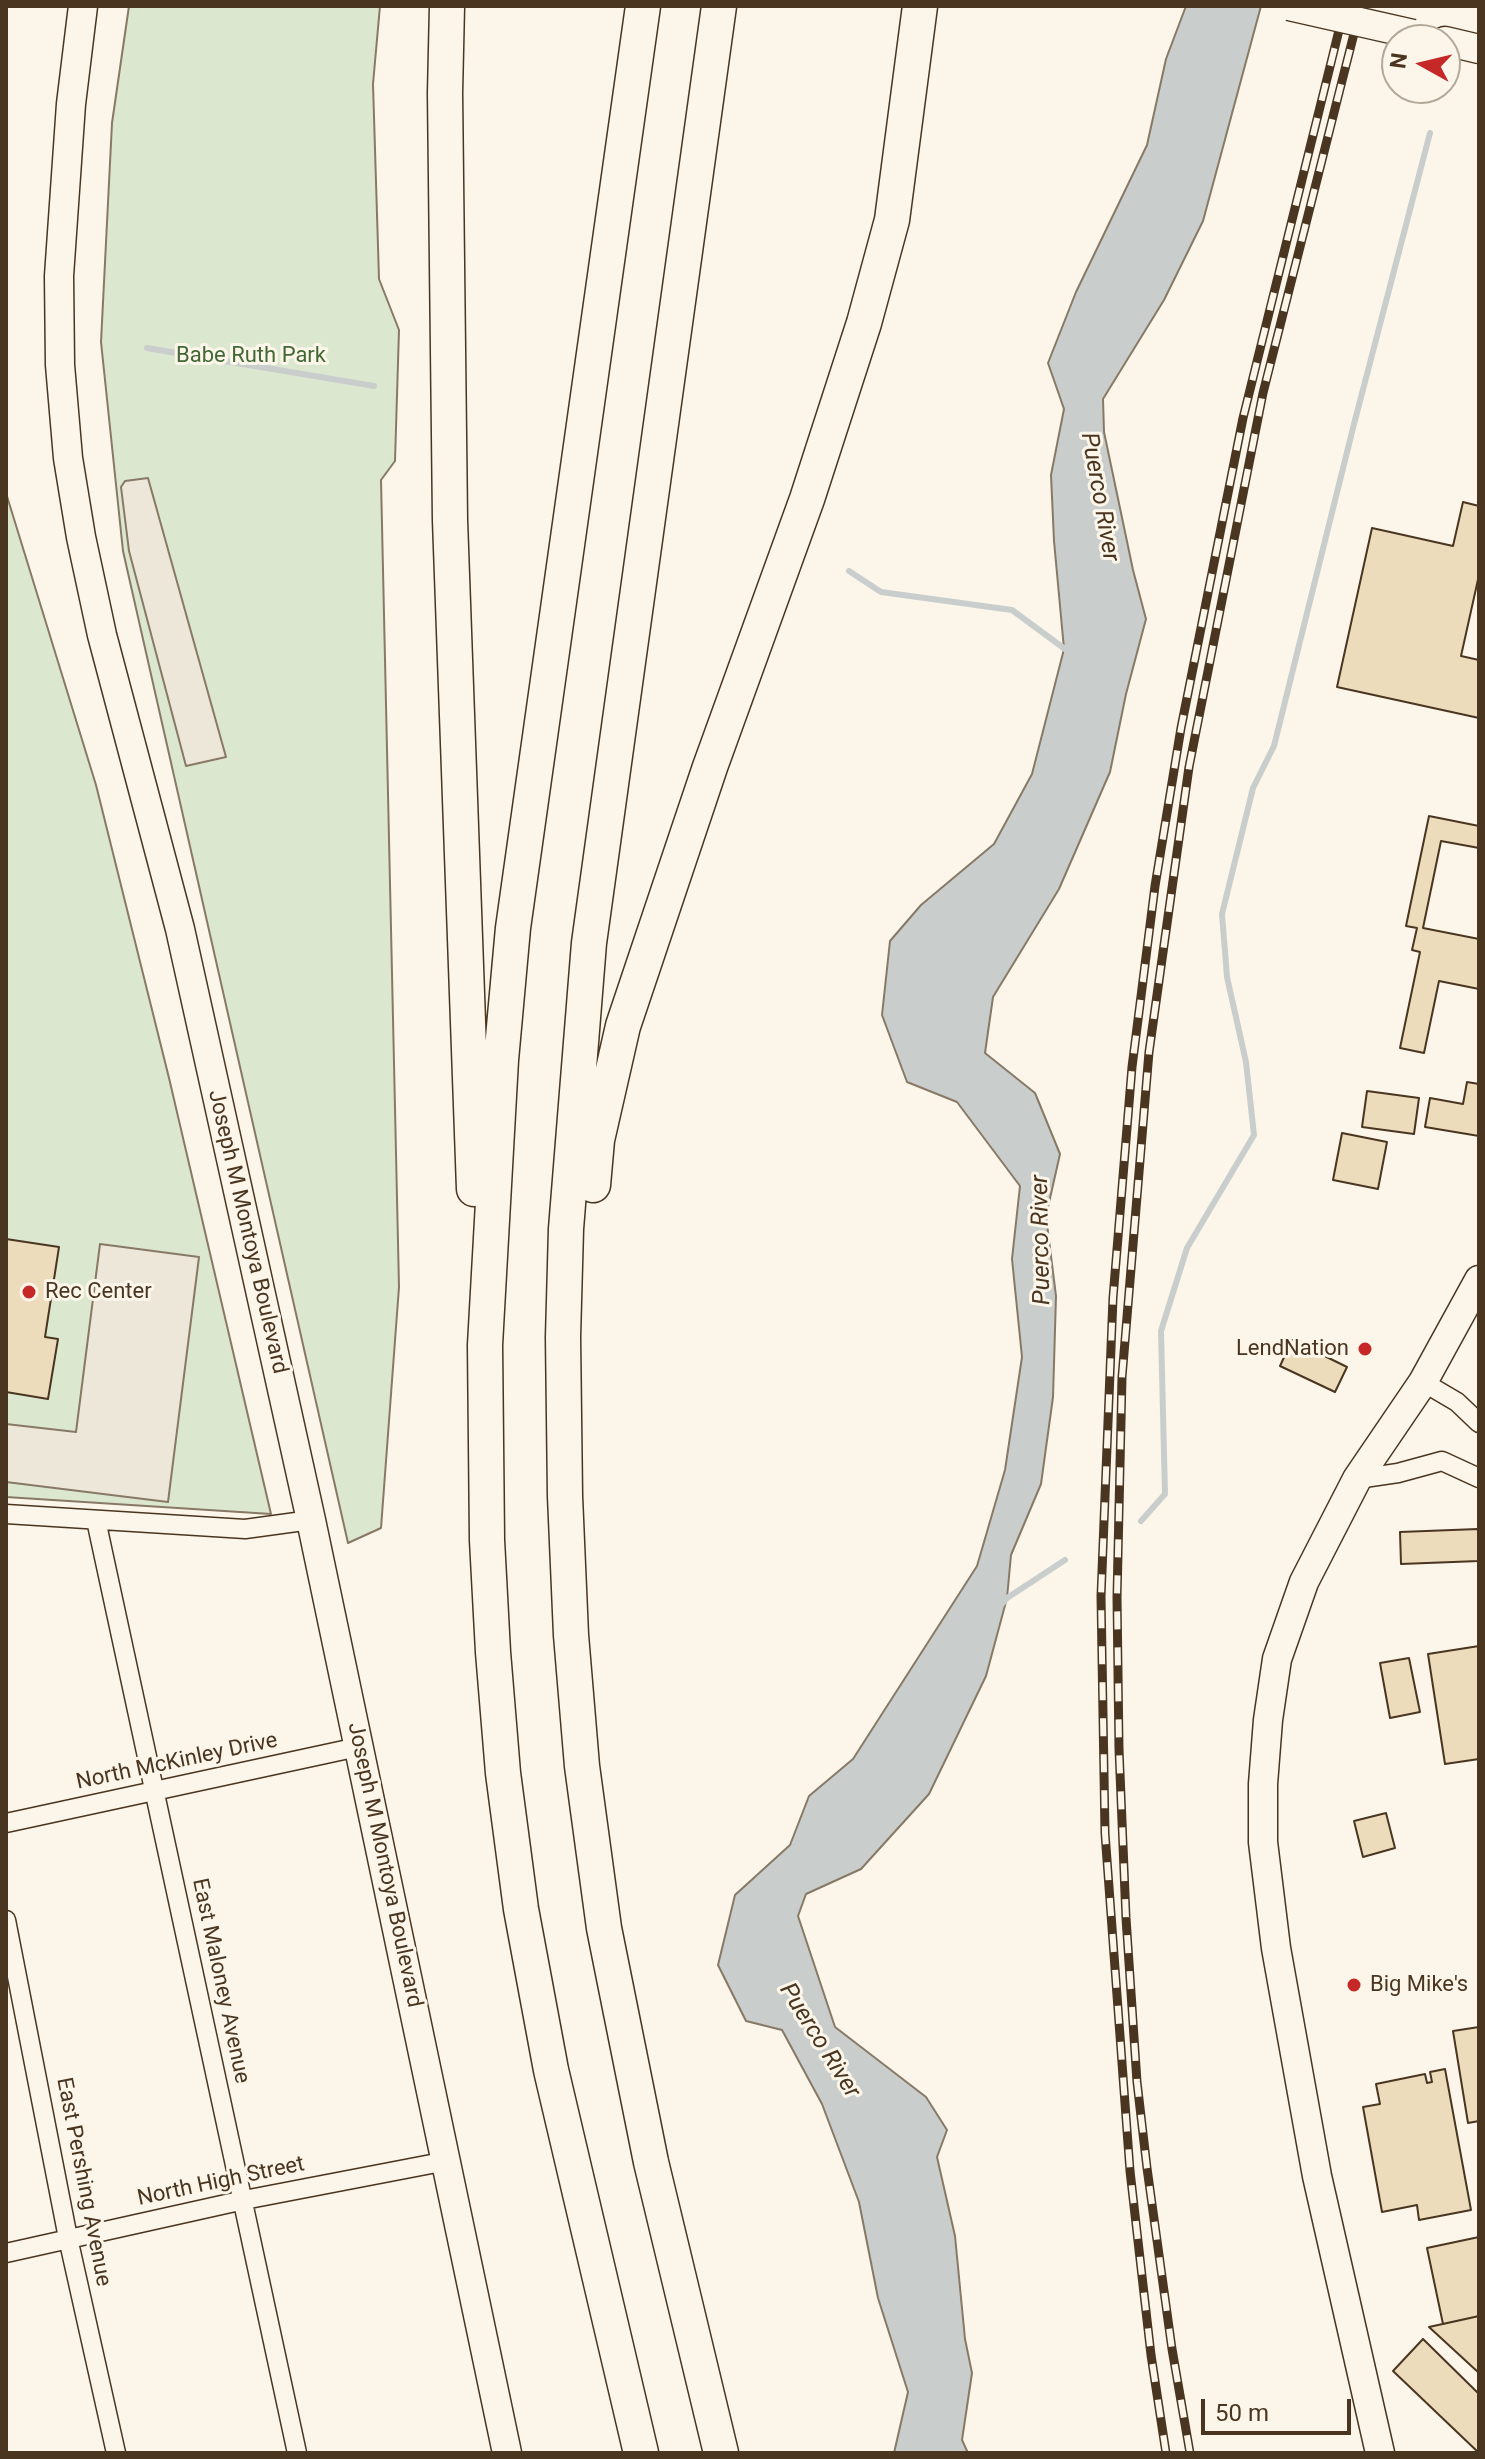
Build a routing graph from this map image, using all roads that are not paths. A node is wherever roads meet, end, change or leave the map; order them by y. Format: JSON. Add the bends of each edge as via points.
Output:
{"nodes":[{"id":1,"x":83,"y":6,"type":"edge"},
{"id":2,"x":447,"y":6,"type":"edge"},
{"id":3,"x":643,"y":6,"type":"edge"},
{"id":4,"x":719,"y":6,"type":"edge"},
{"id":5,"x":920,"y":6,"type":"edge"},
{"id":6,"x":928,"y":6,"type":"edge"},
{"id":7,"x":1289,"y":6,"type":"edge"},
{"id":8,"x":1381,"y":27,"type":"edge"},
{"id":9,"x":912,"y":65,"type":"junction"},
{"id":10,"x":1479,"y":1280,"type":"edge"},
{"id":11,"x":1423,"y":1382,"type":"junction"},
{"id":12,"x":1479,"y":1423,"type":"edge"},
{"id":13,"x":1479,"y":1478,"type":"edge"},
{"id":14,"x":1357,"y":1479,"type":"junction"},
{"id":15,"x":565,"y":1496,"type":"junction"},
{"id":16,"x":6,"y":1514,"type":"edge"},
{"id":17,"x":96,"y":1520,"type":"junction"},
{"id":18,"x":311,"y":1520,"type":"junction"},
{"id":19,"x":487,"y":1540,"type":"junction"},
{"id":20,"x":358,"y":1747,"type":"junction"},
{"id":21,"x":154,"y":1791,"type":"junction"},
{"id":22,"x":6,"y":1823,"type":"edge"},
{"id":23,"x":6,"y":1920,"type":"edge"},
{"id":24,"x":447,"y":2161,"type":"junction"},
{"id":25,"x":244,"y":2200,"type":"junction"},
{"id":26,"x":68,"y":2238,"type":"junction"},
{"id":27,"x":6,"y":2253,"type":"edge"},
{"id":28,"x":116,"y":2453,"type":"edge"},
{"id":29,"x":297,"y":2453,"type":"edge"},
{"id":30,"x":507,"y":2453,"type":"edge"},
{"id":31,"x":641,"y":2453,"type":"edge"},
{"id":32,"x":721,"y":2453,"type":"edge"},
{"id":33,"x":1380,"y":2453,"type":"edge"}],
"edges":[{"from":1,"to":18,"type":"main road","name":"Joseph M Montoya Boulevard","via":[[59,276],[68,458],[102,635],[180,929]]},
{"from":2,"to":19,"type":"highway","via":[[450,520]]},
{"from":3,"to":19,"type":"highway","via":[[513,928],[485,1345]]},
{"from":4,"to":15,"type":"highway","via":[[589,943],[566,1229]]},
{"from":5,"to":9,"type":"highway"},
{"from":6,"to":9,"type":"highway"},
{"from":7,"to":8,"type":"main road","bridge":true},
{"from":9,"to":15,"type":"highway","via":[[892,220],[864,323],[623,1026],[597,1140]]},
{"from":10,"to":11,"type":"main road"},
{"from":11,"to":12,"type":"street"},
{"from":11,"to":14,"type":"main road"},
{"from":13,"to":14,"type":"street","via":[[1442,1461]]},
{"from":14,"to":33,"type":"main road","via":[[1304,1582],[1277,1659],[1263,1784],[1263,1842],[1276,1948],[1317,2176]]},
{"from":15,"to":32,"type":"highway","via":[[582,1766],[604,1928],[651,2162]]},
{"from":16,"to":17,"type":"street"},
{"from":17,"to":18,"type":"street","via":[[245,1529]]},
{"from":17,"to":21,"type":"street","name":"East Maloney Avenue"},
{"from":18,"to":20,"type":"main road","name":"Joseph M Montoya Boulevard"},
{"from":19,"to":31,"type":"highway","via":[[503,1773],[521,1909],[551,2070]]},
{"from":20,"to":21,"type":"street","name":"North McKinley Drive"},
{"from":20,"to":24,"type":"main road","name":"Joseph M Montoya Boulevard"},
{"from":21,"to":22,"type":"street","name":"North McKinley Drive"},
{"from":21,"to":25,"type":"street","name":"East Maloney Avenue"},
{"from":23,"to":26,"type":"street","name":"East Pershing Avenue"},
{"from":24,"to":25,"type":"street","name":"North High Street"},
{"from":24,"to":30,"type":"main road","name":"Joseph M Montoya Boulevard"},
{"from":25,"to":26,"type":"street","name":"North High Street"},
{"from":25,"to":29,"type":"street","name":"East Maloney Avenue"},
{"from":26,"to":27,"type":"street","name":"North High Street"},
{"from":26,"to":28,"type":"street","name":"East Pershing Avenue"}]}
